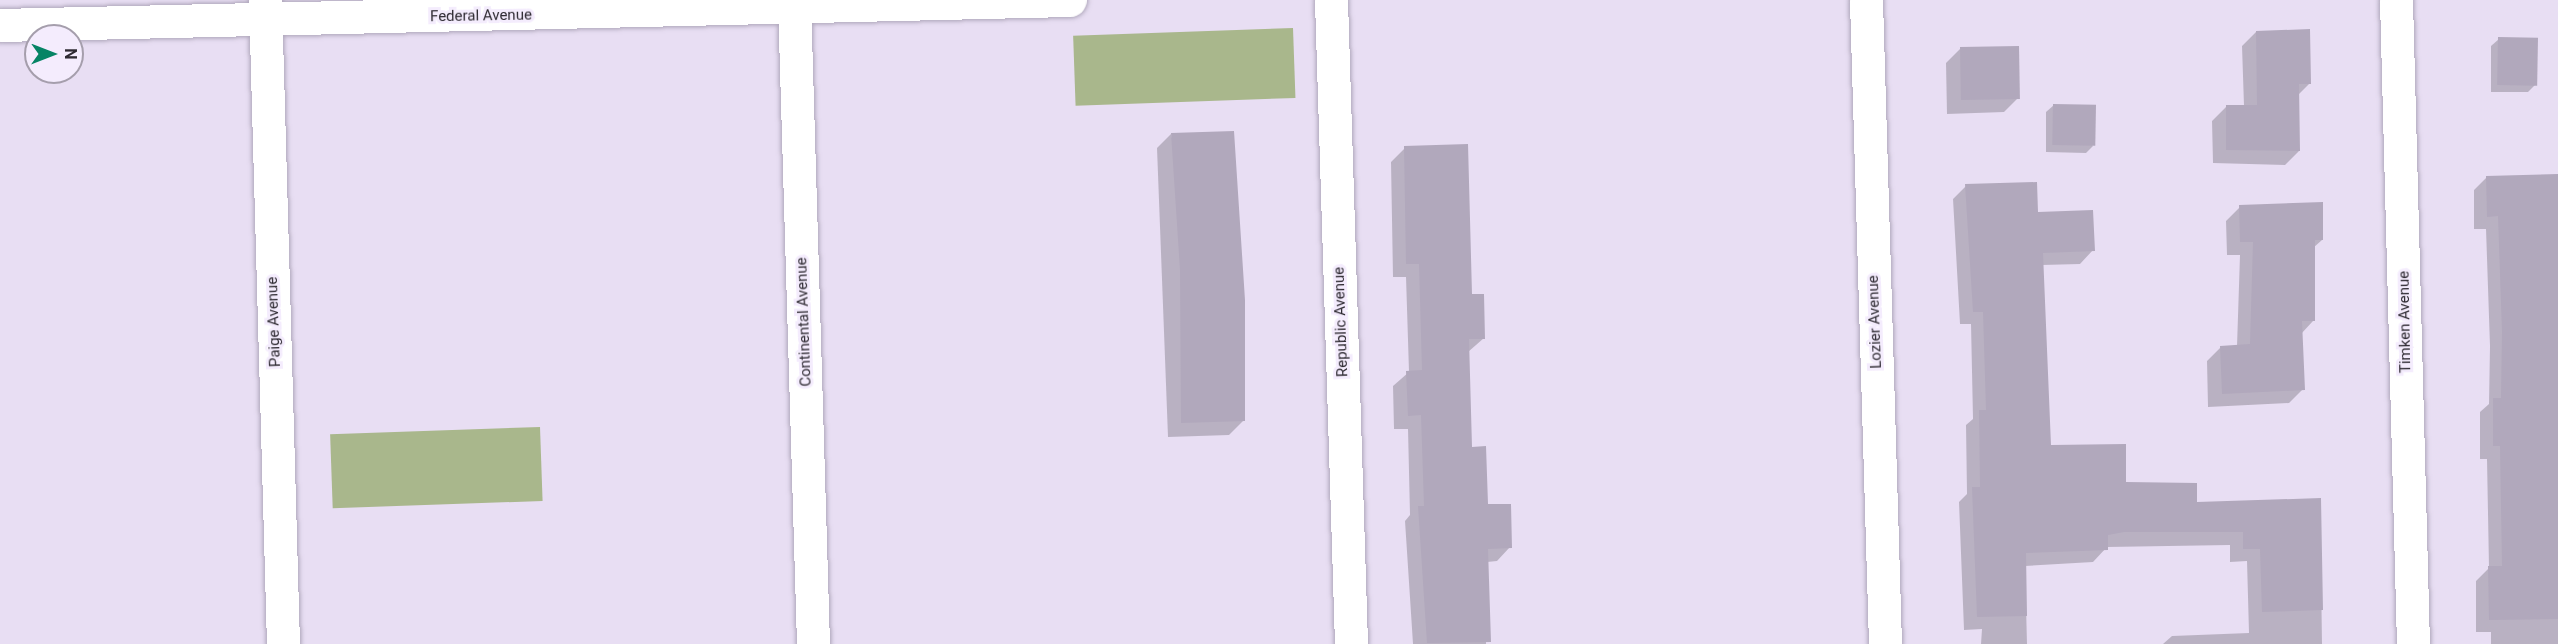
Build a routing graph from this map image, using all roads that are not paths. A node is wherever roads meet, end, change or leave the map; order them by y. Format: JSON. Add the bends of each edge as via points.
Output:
{"nodes":[{"id":1,"x":1070,"y":0,"type":"edge"},
{"id":2,"x":1331,"y":0,"type":"edge"},
{"id":3,"x":1866,"y":0,"type":"edge"},
{"id":4,"x":2396,"y":0,"type":"edge"},
{"id":5,"x":795,"y":4,"type":"edge"},
{"id":6,"x":265,"y":11,"type":"edge"},
{"id":7,"x":0,"y":25,"type":"edge"},
{"id":8,"x":283,"y":644,"type":"edge"},
{"id":9,"x":813,"y":644,"type":"edge"},
{"id":10,"x":1351,"y":644,"type":"edge"},
{"id":11,"x":1885,"y":644,"type":"edge"},
{"id":12,"x":2413,"y":644,"type":"edge"}],
"edges":[{"from":1,"to":5,"type":"street","name":"Federal Avenue"},
{"from":2,"to":10,"type":"street","name":"Republic Avenue"},
{"from":3,"to":11,"type":"street","name":"Lozier Avenue"},
{"from":4,"to":12,"type":"street","name":"Timken Avenue"},
{"from":5,"to":6,"type":"street","name":"Federal Avenue"},
{"from":5,"to":9,"type":"street","name":"Continental Avenue"},
{"from":6,"to":7,"type":"street","name":"Federal Avenue"},
{"from":6,"to":8,"type":"street","name":"Paige Avenue"}]}
